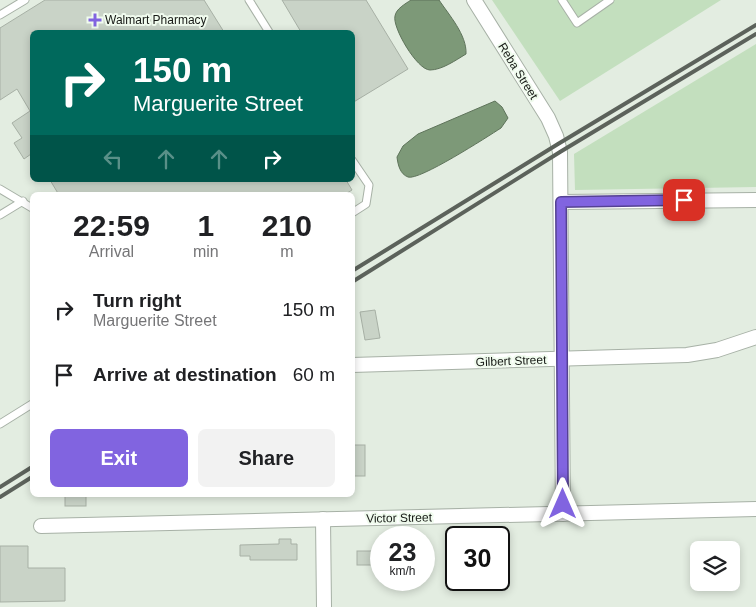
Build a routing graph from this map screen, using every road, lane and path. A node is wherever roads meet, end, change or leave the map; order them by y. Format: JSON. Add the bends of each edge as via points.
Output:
{"nodes":[{"id":1,"x":25,"y":0,"type":"edge"},
{"id":2,"x":249,"y":0,"type":"edge"},
{"id":3,"x":474,"y":0,"type":"edge"},
{"id":4,"x":562,"y":0,"type":"edge"},
{"id":5,"x":610,"y":0,"type":"edge"},
{"id":6,"x":0,"y":15,"type":"edge"},
{"id":7,"x":268,"y":30,"type":"edge"},
{"id":8,"x":355,"y":164,"type":"edge"},
{"id":9,"x":0,"y":188,"type":"edge"},
{"id":10,"x":756,"y":200,"type":"edge"},
{"id":11,"x":23,"y":201,"type":"junction"},
{"id":12,"x":561,"y":202,"type":"junction"},
{"id":13,"x":30,"y":206,"type":"edge"},
{"id":14,"x":355,"y":211,"type":"edge"},
{"id":15,"x":0,"y":215,"type":"edge"},
{"id":16,"x":756,"y":337,"type":"edge"},
{"id":17,"x":563,"y":359,"type":"junction"},
{"id":18,"x":355,"y":365,"type":"edge"},
{"id":19,"x":30,"y":405,"type":"edge"},
{"id":20,"x":0,"y":424,"type":"edge"},
{"id":21,"x":756,"y":510,"type":"edge"},
{"id":22,"x":563,"y":514,"type":"junction"},
{"id":23,"x":322,"y":519,"type":"junction"},
{"id":24,"x":41,"y":526,"type":"dead end"},
{"id":25,"x":324,"y":607,"type":"edge"}],
"edges":[{"from":1,"to":6,"type":"lane"},
{"from":2,"to":7,"type":"lane"},
{"from":3,"to":12,"type":"street","name":"Reba Street","via":[[548,118],[560,152]]},
{"from":4,"to":5,"type":"lane","via":[[576,23]]},
{"from":8,"to":14,"type":"lane","via":[[369,185],[366,204]]},
{"from":9,"to":11,"type":"lane"},
{"from":10,"to":12,"type":"street"},
{"from":11,"to":13,"type":"lane"},
{"from":11,"to":15,"type":"lane"},
{"from":12,"to":17,"type":"street","name":"Reba Street"},
{"from":16,"to":17,"type":"street","name":"Gilbert Street","via":[[717,350],[687,355]]},
{"from":17,"to":18,"type":"street","name":"Gilbert Street"},
{"from":17,"to":22,"type":"street","name":"Reba Street"},
{"from":19,"to":20,"type":"lane"},
{"from":21,"to":22,"type":"street","name":"Victor Street"},
{"from":22,"to":23,"type":"street","name":"Victor Street"},
{"from":23,"to":24,"type":"street","name":"Victor Street"},
{"from":23,"to":25,"type":"street"}]}
